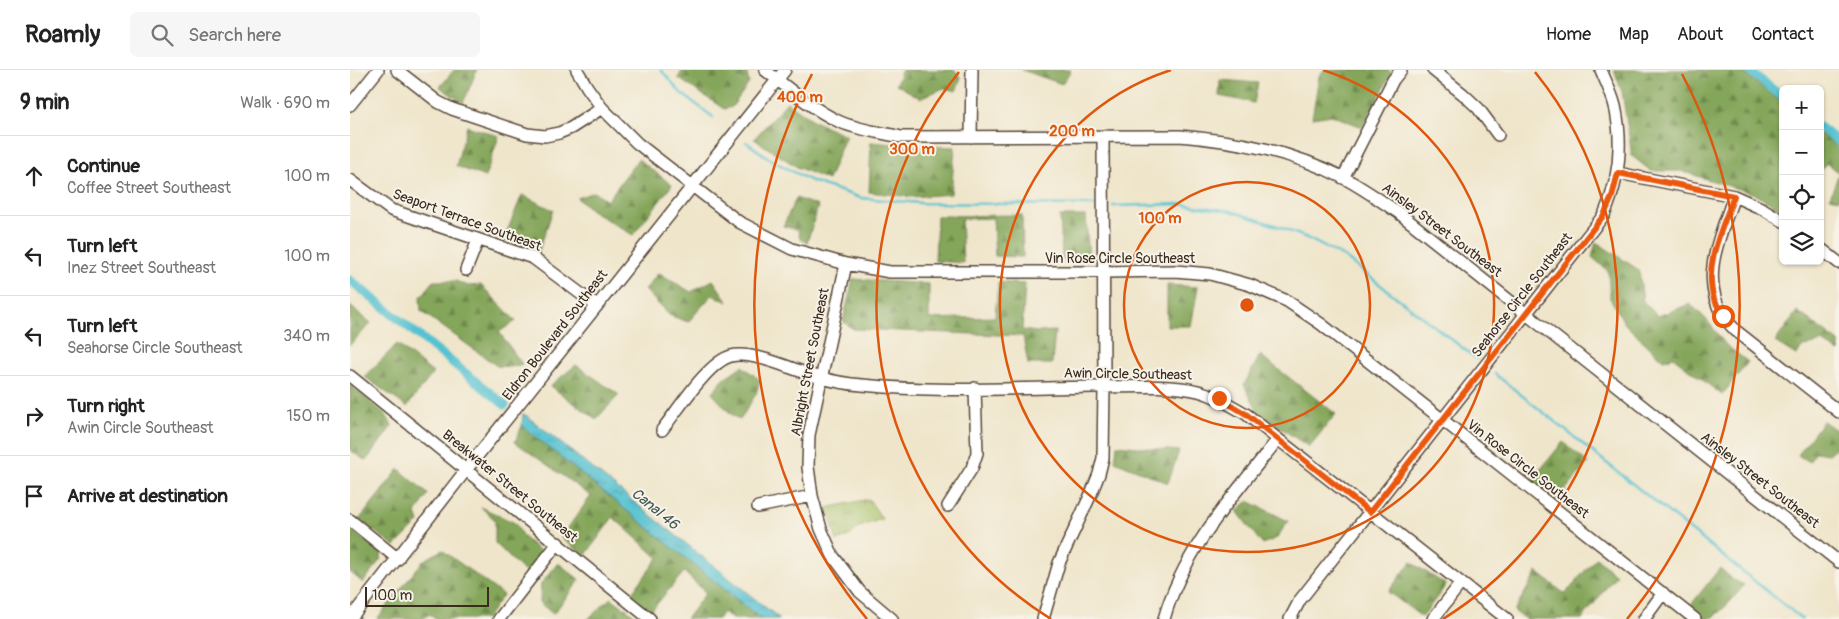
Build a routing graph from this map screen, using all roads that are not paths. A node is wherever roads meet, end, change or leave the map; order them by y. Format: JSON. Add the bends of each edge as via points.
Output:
{"nodes":[{"id":1,"x":378,"y":70,"type":"edge"},
{"id":2,"x":396,"y":70,"type":"edge"},
{"id":3,"x":577,"y":70,"type":"edge"},
{"id":4,"x":765,"y":70,"type":"edge"},
{"id":5,"x":785,"y":70,"type":"edge"},
{"id":6,"x":972,"y":70,"type":"edge"},
{"id":7,"x":1400,"y":70,"type":"edge"},
{"id":8,"x":1433,"y":70,"type":"edge"},
{"id":9,"x":1601,"y":70,"type":"edge"},
{"id":10,"x":777,"y":80,"type":"junction"},
{"id":11,"x":350,"y":105,"type":"edge"},
{"id":12,"x":602,"y":108,"type":"junction"},
{"id":13,"x":1498,"y":135,"type":"dead end"},
{"id":14,"x":1103,"y":136,"type":"junction"},
{"id":15,"x":971,"y":137,"type":"junction"},
{"id":16,"x":1618,"y":173,"type":"junction"},
{"id":17,"x":1343,"y":178,"type":"junction"},
{"id":18,"x":350,"y":180,"type":"edge"},
{"id":19,"x":691,"y":186,"type":"junction"},
{"id":20,"x":1734,"y":196,"type":"junction"},
{"id":21,"x":1781,"y":220,"type":"edge"},
{"id":22,"x":478,"y":240,"type":"junction"},
{"id":23,"x":1824,"y":251,"type":"edge"},
{"id":24,"x":1839,"y":263,"type":"edge"},
{"id":25,"x":846,"y":264,"type":"junction"},
{"id":26,"x":466,"y":270,"type":"dead end"},
{"id":27,"x":1103,"y":272,"type":"junction"},
{"id":28,"x":597,"y":306,"type":"junction"},
{"id":29,"x":1526,"y":314,"type":"junction"},
{"id":30,"x":350,"y":376,"type":"edge"},
{"id":31,"x":820,"y":378,"type":"junction"},
{"id":32,"x":1104,"y":387,"type":"junction"},
{"id":33,"x":975,"y":388,"type":"junction"},
{"id":34,"x":1839,"y":412,"type":"edge"},
{"id":35,"x":1442,"y":421,"type":"junction"},
{"id":36,"x":662,"y":430,"type":"dead end"},
{"id":37,"x":1278,"y":439,"type":"junction"},
{"id":38,"x":466,"y":470,"type":"junction"},
{"id":39,"x":812,"y":496,"type":"junction"},
{"id":40,"x":948,"y":506,"type":"dead end"},
{"id":41,"x":758,"y":507,"type":"dead end"},
{"id":42,"x":1370,"y":512,"type":"junction"},
{"id":43,"x":350,"y":520,"type":"edge"},
{"id":44,"x":558,"y":543,"type":"junction"},
{"id":45,"x":398,"y":559,"type":"junction"},
{"id":46,"x":1839,"y":562,"type":"edge"},
{"id":47,"x":1461,"y":583,"type":"junction"},
{"id":48,"x":1663,"y":593,"type":"junction"},
{"id":49,"x":647,"y":618,"type":"edge"},
{"id":50,"x":350,"y":619,"type":"edge"},
{"id":51,"x":499,"y":619,"type":"edge"},
{"id":52,"x":892,"y":619,"type":"edge"},
{"id":53,"x":1043,"y":619,"type":"edge"},
{"id":54,"x":1164,"y":619,"type":"edge"},
{"id":55,"x":1290,"y":619,"type":"edge"},
{"id":56,"x":1433,"y":619,"type":"edge"},
{"id":57,"x":1506,"y":619,"type":"edge"},
{"id":58,"x":1644,"y":619,"type":"edge"},
{"id":59,"x":1695,"y":619,"type":"edge"}],
"edges":[{"from":1,"to":11,"type":"street"},
{"from":2,"to":12,"type":"street","via":[[452,109],[527,134],[559,134]]},
{"from":3,"to":12,"type":"street","name":"Vin Rose Circle Southeast"},
{"from":4,"to":10,"type":"street","name":"Ainsley Street Southeast"},
{"from":5,"to":10,"type":"street","name":"Eldron Boulevard Southeast"},
{"from":6,"to":15,"type":"street"},
{"from":7,"to":17,"type":"street"},
{"from":8,"to":13,"type":"street","via":[[1478,108]]},
{"from":9,"to":16,"type":"street","name":"Seahorse Circle Southeast","via":[[1615,105],[1619,133]]},
{"from":10,"to":15,"type":"street","name":"Ainsley Street Southeast","via":[[838,121],[864,129],[901,137]]},
{"from":10,"to":19,"type":"street","name":"Eldron Boulevard Southeast"},
{"from":12,"to":19,"type":"street","name":"Vin Rose Circle Southeast","via":[[637,143]]},
{"from":14,"to":15,"type":"street","name":"Ainsley Street Southeast"},
{"from":14,"to":17,"type":"street","name":"Ainsley Street Southeast","via":[[1180,136],[1224,140],[1274,150]]},
{"from":14,"to":27,"type":"street"},
{"from":16,"to":20,"type":"street"},
{"from":16,"to":29,"type":"street","name":"Seahorse Circle Southeast","via":[[1604,215]]},
{"from":17,"to":29,"type":"street","name":"Ainsley Street Southeast","via":[[1399,213]]},
{"from":18,"to":22,"type":"street","name":"Seaport Terrace Southeast","via":[[391,210]]},
{"from":19,"to":25,"type":"street","name":"Vin Rose Circle Southeast","via":[[739,222],[792,248]]},
{"from":19,"to":28,"type":"street","name":"Eldron Boulevard Southeast"},
{"from":20,"to":21,"type":"street"},
{"from":20,"to":34,"type":"street","via":[[1714,254],[1711,276],[1714,298],[1735,330]]},
{"from":22,"to":26,"type":"street"},
{"from":22,"to":28,"type":"street","name":"Seaport Terrace Southeast","via":[[533,258]]},
{"from":23,"to":24,"type":"street"},
{"from":25,"to":27,"type":"street","name":"Vin Rose Circle Southeast","via":[[890,272]]},
{"from":25,"to":31,"type":"street","name":"Albright Street Southeast"},
{"from":27,"to":32,"type":"street"},
{"from":27,"to":35,"type":"street","name":"Vin Rose Circle Southeast","via":[[1210,274],[1250,285],[1287,301],[1321,324]]},
{"from":28,"to":38,"type":"street","name":"Eldron Boulevard Southeast"},
{"from":29,"to":35,"type":"street","name":"Seahorse Circle Southeast"},
{"from":29,"to":46,"type":"street","name":"Ainsley Street Southeast"},
{"from":30,"to":38,"type":"street","name":"Breakwater Street Southeast"},
{"from":31,"to":33,"type":"street","name":"Awin Circle Southeast","via":[[897,388]]},
{"from":31,"to":36,"type":"street","name":"Awin Circle Southeast","via":[[749,355],[732,356],[719,361],[708,372]]},
{"from":31,"to":39,"type":"street","name":"Albright Street Southeast","via":[[809,435],[808,467]]},
{"from":32,"to":33,"type":"street","name":"Awin Circle Southeast"},
{"from":32,"to":37,"type":"street","name":"Awin Circle Southeast","via":[[1197,390],[1246,414]]},
{"from":32,"to":53,"type":"street","via":[[1100,474],[1059,563]]},
{"from":33,"to":40,"type":"street","via":[[976,453],[972,468]]},
{"from":35,"to":42,"type":"street","name":"Seahorse Circle Southeast"},
{"from":35,"to":48,"type":"street","name":"Vin Rose Circle Southeast"},
{"from":37,"to":42,"type":"street","name":"Awin Circle Southeast"},
{"from":37,"to":54,"type":"street","via":[[1208,529],[1168,603]]},
{"from":38,"to":44,"type":"street","name":"Breakwater Street Southeast"},
{"from":38,"to":45,"type":"street","name":"Eldron Boulevard Southeast"},
{"from":39,"to":41,"type":"street"},
{"from":39,"to":52,"type":"street","name":"Albright Street Southeast","via":[[833,556],[860,592]]},
{"from":42,"to":47,"type":"street","name":"Awin Circle Southeast"},
{"from":42,"to":55,"type":"street","via":[[1300,600]]},
{"from":43,"to":45,"type":"street"},
{"from":44,"to":49,"type":"street","name":"Breakwater Street Southeast"},
{"from":44,"to":51,"type":"street"},
{"from":45,"to":50,"type":"street","name":"Eldron Boulevard Southeast"},
{"from":47,"to":56,"type":"street"},
{"from":47,"to":57,"type":"street","name":"Awin Circle Southeast"},
{"from":48,"to":58,"type":"street"},
{"from":48,"to":59,"type":"street","name":"Vin Rose Circle Southeast"}]}
